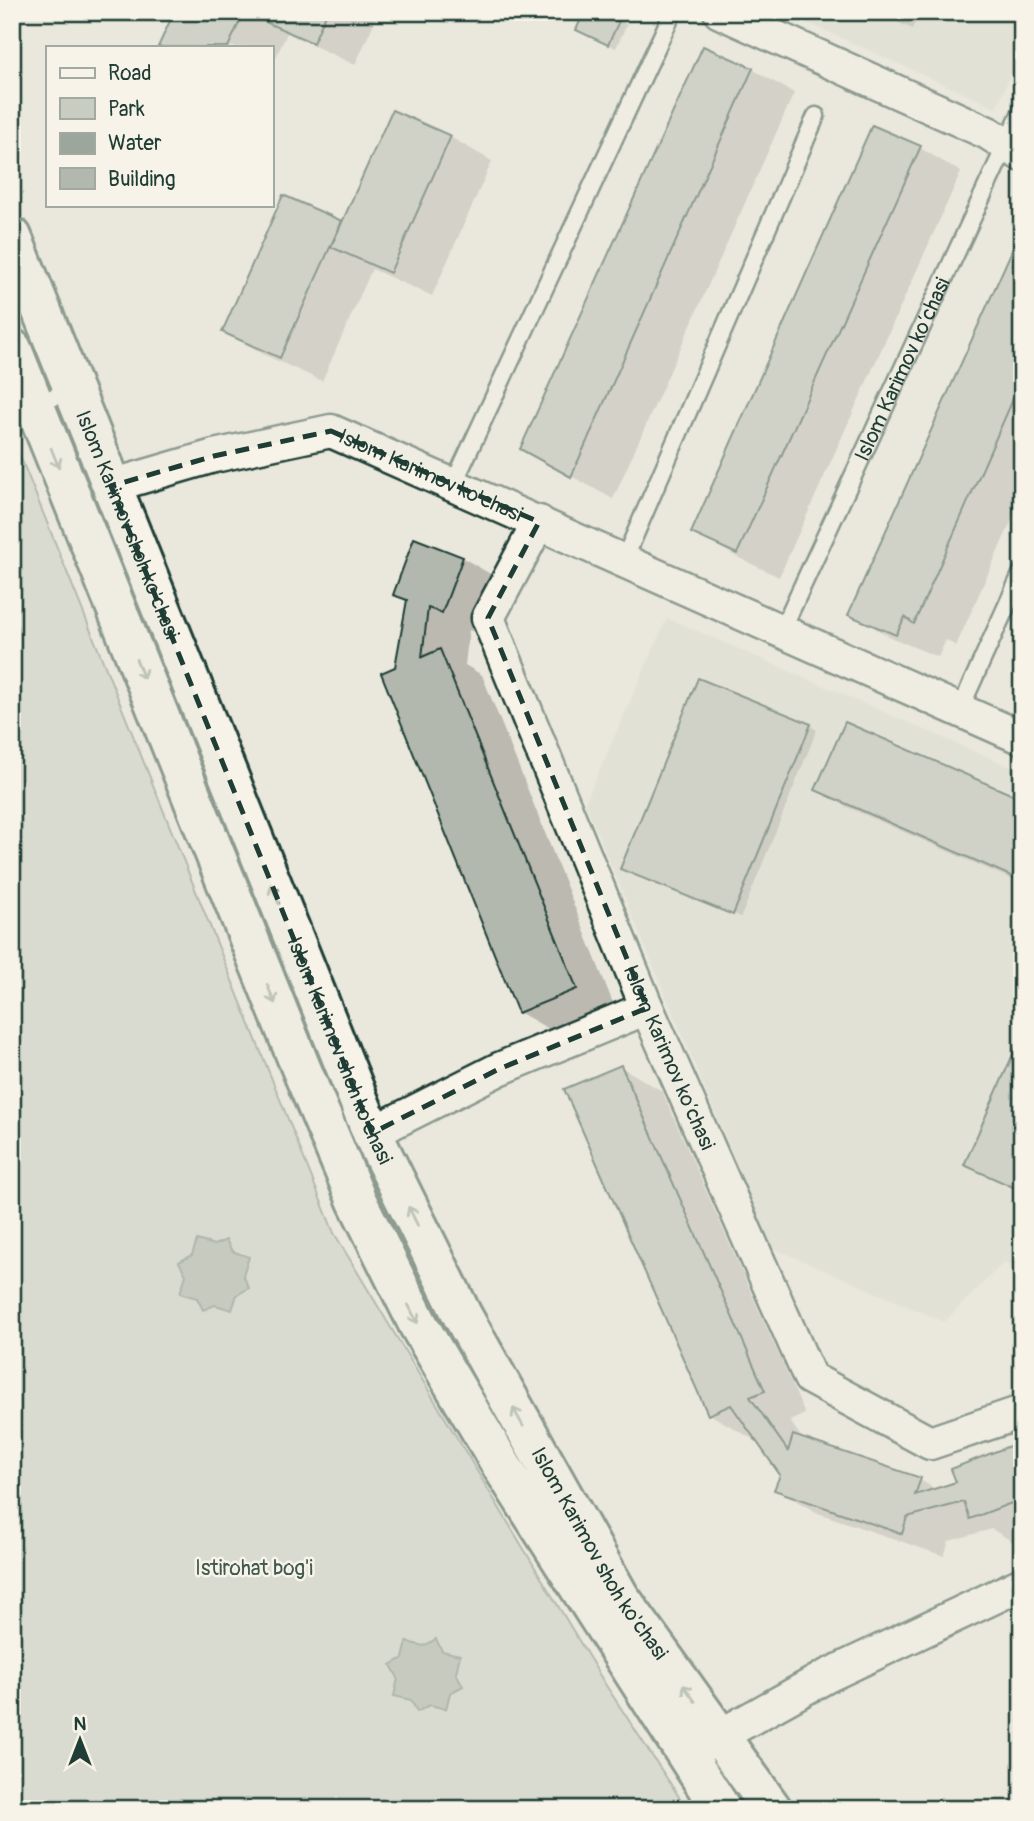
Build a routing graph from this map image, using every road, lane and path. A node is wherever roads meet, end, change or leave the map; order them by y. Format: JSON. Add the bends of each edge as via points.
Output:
{"nodes":[{"id":1,"x":673,"y":12,"type":"edge"},
{"id":2,"x":720,"y":12,"type":"edge"},
{"id":3,"x":1022,"y":110,"type":"edge"},
{"id":4,"x":816,"y":116,"type":"dead end"},
{"id":5,"x":1014,"y":150,"type":"edge"},
{"id":6,"x":12,"y":237,"type":"edge"},
{"id":7,"x":12,"y":349,"type":"edge"},
{"id":8,"x":74,"y":390,"type":"junction"},
{"id":9,"x":23,"y":408,"type":"edge"},
{"id":10,"x":453,"y":485,"type":"junction"},
{"id":11,"x":111,"y":486,"type":"junction"},
{"id":12,"x":538,"y":522,"type":"junction"},
{"id":13,"x":624,"y":560,"type":"junction"},
{"id":14,"x":1022,"y":572,"type":"edge"},
{"id":15,"x":782,"y":630,"type":"junction"},
{"id":16,"x":960,"y":709,"type":"junction"},
{"id":17,"x":1022,"y":738,"type":"edge"},
{"id":18,"x":647,"y":1008,"type":"junction"},
{"id":19,"x":372,"y":1133,"type":"junction"},
{"id":20,"x":1022,"y":1412,"type":"edge"},
{"id":21,"x":1022,"y":1584,"type":"edge"},
{"id":22,"x":720,"y":1736,"type":"junction"},
{"id":23,"x":685,"y":1756,"type":"junction"},
{"id":24,"x":721,"y":1809,"type":"edge"},
{"id":25,"x":772,"y":1809,"type":"edge"}],
"edges":[{"from":1,"to":10,"type":"lane"},
{"from":2,"to":5,"type":"street","via":[[988,133]]},
{"from":3,"to":5,"type":"lane","name":"Islom Karimov ko‘chasi"},
{"from":4,"to":13,"type":"lane"},
{"from":5,"to":15,"type":"lane","name":"Islom Karimov ko‘chasi"},
{"from":6,"to":8,"type":"main road","name":"Islom Karimov shoh ko'chasi"},
{"from":7,"to":9,"type":"main road","name":"Islom Karimov shoh ko'chasi"},
{"from":8,"to":9,"type":"lane"},
{"from":8,"to":11,"type":"main road","name":"Islom Karimov shoh ko'chasi"},
{"from":9,"to":23,"type":"main road","name":"Islom Karimov shoh ko'chasi","one_way":true,"via":[[357,1201],[418,1324],[496,1456]]},
{"from":10,"to":11,"type":"street","name":"Islom Karimov ko'chasi","via":[[331,430],[214,456]]},
{"from":10,"to":12,"type":"street","name":"Islom Karimov ko'chasi"},
{"from":19,"to":11,"type":"main road","name":"Islom Karimov shoh ko'chasi","one_way":true},
{"from":12,"to":13,"type":"street","name":"Islom Karimov ko'chasi"},
{"from":12,"to":18,"type":"street","name":"Islom Karimov ko‘chasi","via":[[488,618]]},
{"from":13,"to":15,"type":"street","name":"Islom Karimov ko'chasi"},
{"from":14,"to":16,"type":"lane"},
{"from":15,"to":16,"type":"street","name":"Islom Karimov ko'chasi"},
{"from":16,"to":17,"type":"street","name":"Islom Karimov ko'chasi"},
{"from":18,"to":19,"type":"street","via":[[499,1069]]},
{"from":18,"to":20,"type":"street","name":"Islom Karimov ko‘chasi","via":[[810,1378],[930,1443]]},
{"from":22,"to":19,"type":"main road","name":"Islom Karimov shoh ko'chasi","one_way":true,"via":[[619,1595],[462,1315]]},
{"from":21,"to":22,"type":"street","via":[[827,1676]]},
{"from":22,"to":23,"type":"street"},
{"from":22,"to":25,"type":"main road","name":"Islom Karimov shoh ko'chasi"},
{"from":23,"to":24,"type":"main road","name":"Islom Karimov shoh ko'chasi"}]}
